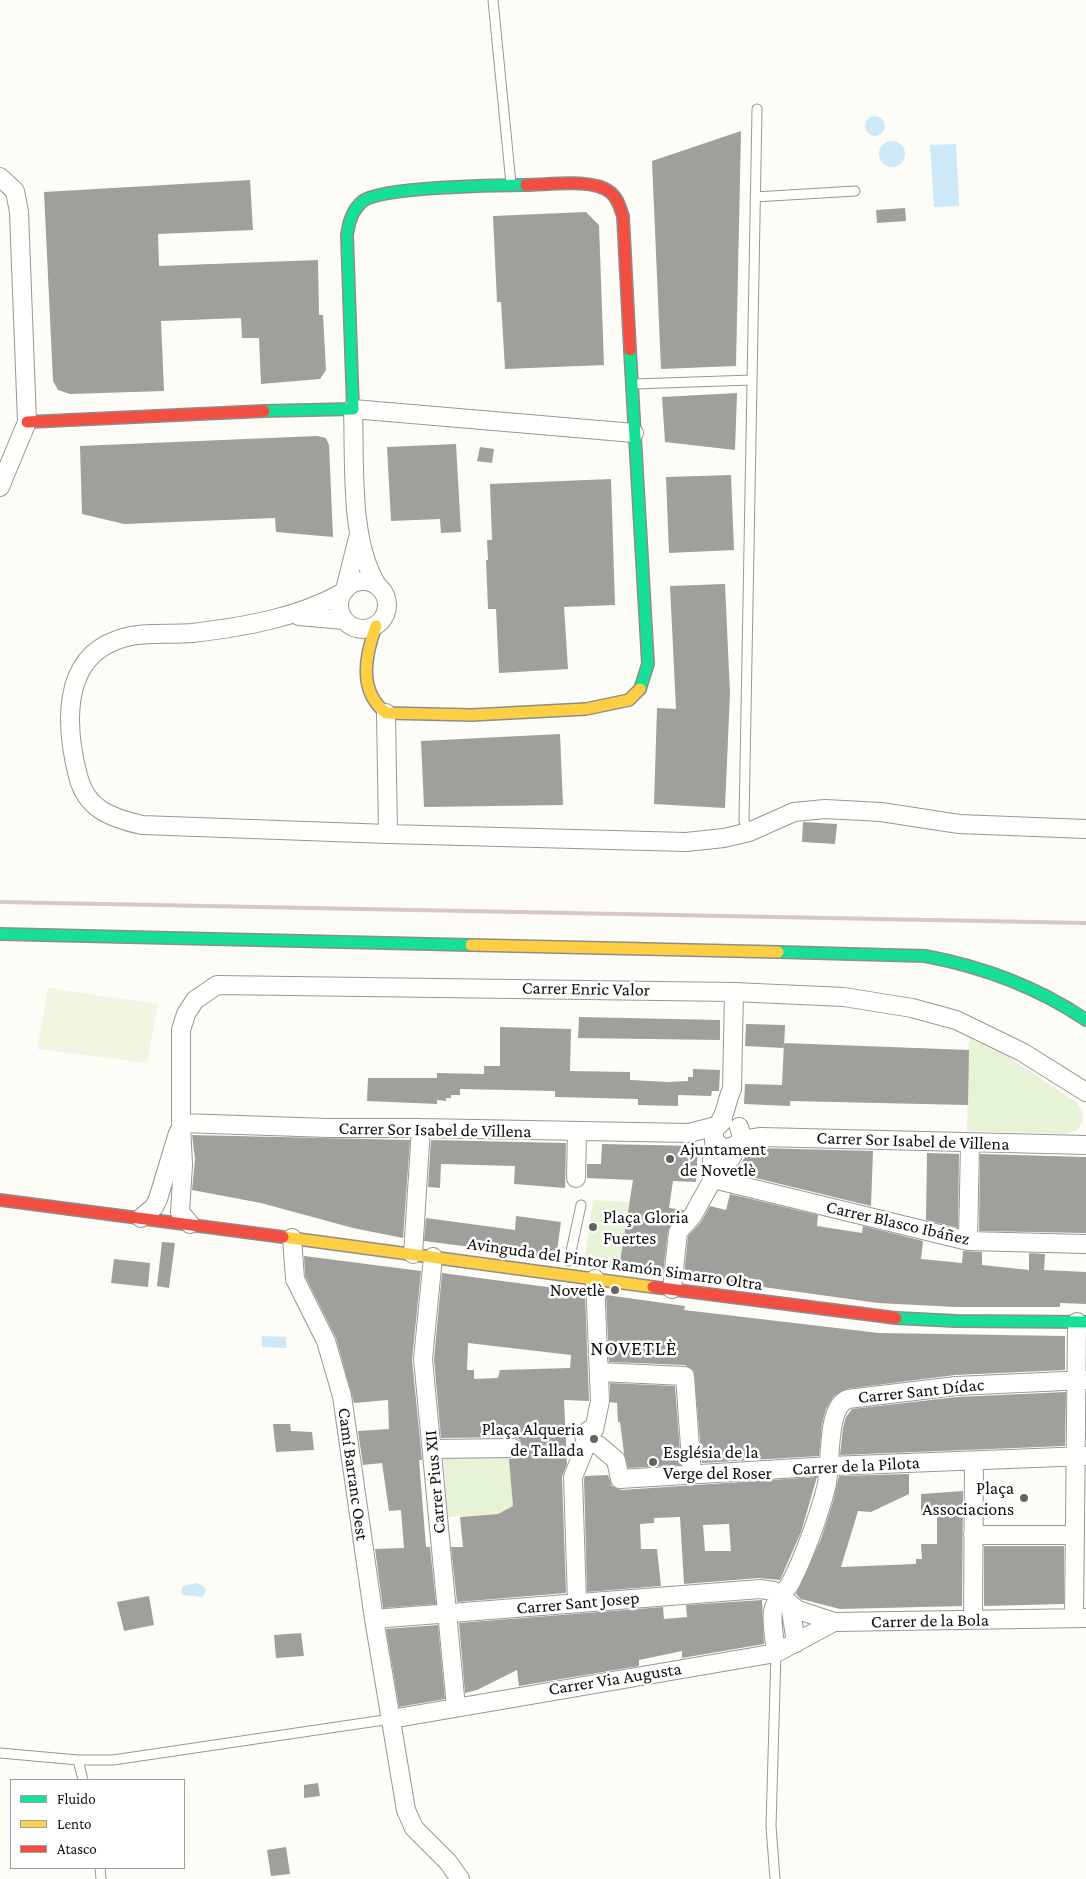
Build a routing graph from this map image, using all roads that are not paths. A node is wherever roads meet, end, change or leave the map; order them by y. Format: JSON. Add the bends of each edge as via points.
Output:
{"nodes":[{"id":1,"x":493,"y":0,"type":"edge"},
{"id":2,"x":757,"y":109,"type":"dead end"},
{"id":3,"x":0,"y":177,"type":"edge"},
{"id":4,"x":511,"y":185,"type":"junction"},
{"id":5,"x":856,"y":192,"type":"dead end"},
{"id":6,"x":755,"y":197,"type":"junction"},
{"id":7,"x":752,"y":380,"type":"junction"},
{"id":8,"x":631,"y":384,"type":"junction"},
{"id":9,"x":353,"y":409,"type":"junction"},
{"id":10,"x":26,"y":422,"type":"junction"},
{"id":11,"x":634,"y":433,"type":"junction"},
{"id":12,"x":0,"y":487,"type":"edge"},
{"id":13,"x":358,"y":538,"type":"junction"},
{"id":14,"x":377,"y":585,"type":"junction"},
{"id":15,"x":343,"y":591,"type":"junction"},
{"id":16,"x":286,"y":615,"type":"junction"},
{"id":17,"x":347,"y":623,"type":"junction"},
{"id":18,"x":376,"y":626,"type":"junction"},
{"id":19,"x":366,"y":670,"type":"junction"},
{"id":20,"x":386,"y":713,"type":"junction"},
{"id":21,"x":1086,"y":829,"type":"edge"},
{"id":22,"x":748,"y":832,"type":"junction"},
{"id":23,"x":388,"y":834,"type":"junction"},
{"id":24,"x":0,"y":934,"type":"edge"},
{"id":25,"x":734,"y":992,"type":"junction"},
{"id":26,"x":1086,"y":1020,"type":"edge"},
{"id":27,"x":1086,"y":1092,"type":"edge"},
{"id":28,"x":181,"y":1124,"type":"junction"},
{"id":29,"x":421,"y":1128,"type":"junction"},
{"id":30,"x":578,"y":1132,"type":"junction"},
{"id":31,"x":727,"y":1133,"type":"junction"},
{"id":32,"x":1086,"y":1136,"type":"edge"},
{"id":33,"x":970,"y":1144,"type":"junction"},
{"id":34,"x":1064,"y":1145,"type":"junction"},
{"id":35,"x":1086,"y":1145,"type":"edge"},
{"id":36,"x":576,"y":1178,"type":"dead end"},
{"id":37,"x":713,"y":1179,"type":"junction"},
{"id":38,"x":0,"y":1200,"type":"edge"},
{"id":39,"x":581,"y":1206,"type":"dead end"},
{"id":40,"x":140,"y":1218,"type":"junction"},
{"id":41,"x":190,"y":1224,"type":"junction"},
{"id":42,"x":292,"y":1238,"type":"junction"},
{"id":43,"x":968,"y":1241,"type":"junction"},
{"id":44,"x":1086,"y":1244,"type":"edge"},
{"id":45,"x":413,"y":1254,"type":"junction"},
{"id":46,"x":433,"y":1257,"type":"junction"},
{"id":47,"x":568,"y":1268,"type":"junction"},
{"id":48,"x":595,"y":1279,"type":"junction"},
{"id":49,"x":672,"y":1289,"type":"junction"},
{"id":50,"x":1081,"y":1322,"type":"edge"},
{"id":51,"x":599,"y":1372,"type":"junction"},
{"id":52,"x":1081,"y":1381,"type":"edge"},
{"id":53,"x":593,"y":1440,"type":"junction"},
{"id":54,"x":513,"y":1448,"type":"dead end"},
{"id":55,"x":433,"y":1449,"type":"junction"},
{"id":56,"x":1081,"y":1456,"type":"edge"},
{"id":57,"x":974,"y":1461,"type":"junction"},
{"id":58,"x":830,"y":1466,"type":"junction"},
{"id":59,"x":692,"y":1475,"type":"junction"},
{"id":60,"x":1075,"y":1534,"type":"junction"},
{"id":61,"x":973,"y":1535,"type":"junction"},
{"id":62,"x":786,"y":1600,"type":"junction"},
{"id":63,"x":577,"y":1602,"type":"junction"},
{"id":64,"x":446,"y":1614,"type":"junction"},
{"id":65,"x":1080,"y":1618,"type":"edge"},
{"id":66,"x":374,"y":1619,"type":"junction"},
{"id":67,"x":972,"y":1620,"type":"junction"},
{"id":68,"x":834,"y":1622,"type":"junction"},
{"id":69,"x":796,"y":1643,"type":"junction"},
{"id":70,"x":776,"y":1653,"type":"junction"},
{"id":71,"x":456,"y":1707,"type":"junction"},
{"id":72,"x":391,"y":1719,"type":"junction"},
{"id":73,"x":0,"y":1753,"type":"edge"},
{"id":74,"x":78,"y":1760,"type":"junction"},
{"id":75,"x":83,"y":1779,"type":"edge"},
{"id":76,"x":460,"y":1879,"type":"edge"},
{"id":77,"x":775,"y":1879,"type":"edge"}],
"edges":[{"from":1,"to":4,"type":"lane"},
{"from":2,"to":6,"type":"lane"},
{"from":3,"to":10,"type":"street","via":[[15,192],[19,212]]},
{"from":4,"to":8,"type":"street","via":[[587,184],[610,192],[619,204],[623,216]]},
{"from":4,"to":9,"type":"street","via":[[386,192],[368,196],[356,206],[347,236]]},
{"from":5,"to":6,"type":"lane"},
{"from":6,"to":7,"type":"lane"},
{"from":7,"to":8,"type":"lane"},
{"from":7,"to":22,"type":"lane","via":[[744,821]]},
{"from":8,"to":11,"type":"street"},
{"from":9,"to":10,"type":"street"},
{"from":9,"to":11,"type":"street"},
{"from":9,"to":13,"type":"street"},
{"from":10,"to":12,"type":"street"},
{"from":11,"to":20,"type":"street","via":[[648,664],[637,692],[617,706],[533,712]]},
{"from":13,"to":14,"type":"street","via":[[368,571]]},
{"from":13,"to":15,"type":"street"},
{"from":14,"to":15,"type":"street","via":[[359,581]]},
{"from":14,"to":18,"type":"street","via":[[387,599],[388,607]]},
{"from":15,"to":16,"type":"street","via":[[322,604]]},
{"from":15,"to":17,"type":"street","via":[[339,606]]},
{"from":16,"to":17,"type":"street"},
{"from":16,"to":23,"type":"street","via":[[214,630],[136,636],[117,640],[100,649],[75,680],[70,700],[71,743],[81,788],[97,809],[142,825]]},
{"from":17,"to":18,"type":"street","via":[[358,629]]},
{"from":17,"to":19,"type":"street"},
{"from":18,"to":19,"type":"street"},
{"from":19,"to":20,"type":"street","via":[[371,697]]},
{"from":20,"to":23,"type":"street"},
{"from":21,"to":22,"type":"street","via":[[958,824],[881,812],[825,808],[794,812]]},
{"from":22,"to":23,"type":"street","via":[[686,842]]},
{"from":24,"to":26,"type":"street","via":[[916,955],[966,963],[1001,973],[1034,988]]},
{"from":25,"to":27,"type":"street","name":"Carrer Enric Valor","via":[[844,998],[926,1011],[956,1020],[1002,1041]]},
{"from":25,"to":28,"type":"street","name":"Carrer Enric Valor","via":[[217,985],[195,1000],[181,1030]]},
{"from":25,"to":31,"type":"street","via":[[732,1089],[736,1098]]},
{"from":28,"to":29,"type":"street","name":"Carrer Sor Isabel de Villena"},
{"from":28,"to":40,"type":"street","name":"Carrer Enric Valor","via":[[158,1199],[154,1207]]},
{"from":28,"to":41,"type":"street","name":"Carrer Enric Valor","via":[[184,1164],[180,1212]]},
{"from":29,"to":30,"type":"street","name":"Carrer Sor Isabel de Villena"},
{"from":29,"to":45,"type":"street"},
{"from":30,"to":31,"type":"street","name":"Carrer Sor Isabel de Villena"},
{"from":30,"to":36,"type":"street"},
{"from":31,"to":33,"type":"street","name":"Carrer Sor Isabel de Villena"},
{"from":31,"to":37,"type":"street","via":[[712,1151]]},
{"from":31,"to":37,"type":"street","via":[[731,1158]]},
{"from":32,"to":34,"type":"street","name":"Carrer Sor Isabel de Villena"},
{"from":33,"to":34,"type":"street","name":"Carrer Sor Isabel de Villena"},
{"from":33,"to":43,"type":"street"},
{"from":34,"to":35,"type":"street","name":"Carrer Sor Isabel de Villena"},
{"from":37,"to":43,"type":"street","name":"Carrer Blasco Ibáñez"},
{"from":37,"to":49,"type":"street","via":[[693,1215],[678,1232]]},
{"from":38,"to":40,"type":"street","name":"Avinguda del Pintor Ramón Simarro Oltra"},
{"from":39,"to":47,"type":"lane"},
{"from":40,"to":41,"type":"street","name":"Avinguda del Pintor Ramón Simarro Oltra"},
{"from":41,"to":42,"type":"street","name":"Avinguda del Pintor Ramón Simarro Oltra"},
{"from":42,"to":45,"type":"street","name":"Avinguda del Pintor Ramón Simarro Oltra"},
{"from":42,"to":66,"type":"street","name":"Camí Barranc Oest","via":[[295,1279],[326,1341],[341,1390]]},
{"from":43,"to":44,"type":"street","name":"Carrer Blasco Ibáñez"},
{"from":45,"to":46,"type":"street","name":"Avinguda del Pintor Ramón Simarro Oltra"},
{"from":46,"to":47,"type":"street","name":"Avinguda del Pintor Ramón Simarro Oltra"},
{"from":46,"to":55,"type":"street","name":"Carrer Pius XII","via":[[423,1359]]},
{"from":47,"to":48,"type":"street","name":"Avinguda del Pintor Ramón Simarro Oltra"},
{"from":48,"to":49,"type":"street","name":"Avinguda del Pintor Ramón Simarro Oltra"},
{"from":48,"to":51,"type":"street"},
{"from":49,"to":50,"type":"street","name":"Avinguda del Pintor Ramón Simarro Oltra","via":[[894,1319]]},
{"from":50,"to":52,"type":"street"},
{"from":51,"to":53,"type":"street","via":[[600,1401]]},
{"from":51,"to":59,"type":"street","via":[[685,1376]]},
{"from":52,"to":56,"type":"street"},
{"from":52,"to":58,"type":"street","name":"Carrer Sant Dídac","via":[[956,1386],[848,1399],[838,1406],[830,1442]]},
{"from":53,"to":59,"type":"street","name":"Carrer de la Pilota","via":[[616,1460],[620,1479]]},
{"from":53,"to":63,"type":"street","via":[[573,1477]]},
{"from":54,"to":55,"type":"street"},
{"from":55,"to":64,"type":"street","name":"Carrer Pius XII"},
{"from":56,"to":57,"type":"street","name":"Carrer de la Pilota"},
{"from":56,"to":60,"type":"street"},
{"from":57,"to":58,"type":"street","name":"Carrer de la Pilota"},
{"from":57,"to":61,"type":"street"},
{"from":58,"to":59,"type":"street","name":"Carrer de la Pilota"},
{"from":58,"to":62,"type":"street","name":"Carrer Sant Dídac","via":[[822,1501]]},
{"from":60,"to":61,"type":"street"},
{"from":60,"to":65,"type":"street"},
{"from":61,"to":67,"type":"street"},
{"from":62,"to":63,"type":"street","name":"Carrer Sant Josep","via":[[769,1589],[760,1589]]},
{"from":62,"to":68,"type":"street","name":"Carrer de la Bola","via":[[808,1615]]},
{"from":62,"to":69,"type":"street"},
{"from":62,"to":70,"type":"street","name":"Carrer Sant Dídac","via":[[773,1612]]},
{"from":63,"to":64,"type":"street","name":"Carrer Sant Josep"},
{"from":64,"to":66,"type":"street","name":"Carrer Sant Josep"},
{"from":64,"to":71,"type":"street","name":"Carrer Pius XII"},
{"from":65,"to":67,"type":"street","name":"Carrer de la Bola"},
{"from":66,"to":72,"type":"street","name":"Camí Barranc Oest"},
{"from":67,"to":68,"type":"street","name":"Carrer de la Bola"},
{"from":68,"to":69,"type":"street","name":"Carrer Via Augusta"},
{"from":69,"to":70,"type":"street","name":"Carrer Via Augusta"},
{"from":70,"to":71,"type":"street","name":"Carrer Via Augusta"},
{"from":70,"to":77,"type":"lane","via":[[771,1826]]},
{"from":71,"to":72,"type":"street","name":"Carrer Via Augusta"},
{"from":72,"to":74,"type":"lane","via":[[113,1760]]},
{"from":72,"to":76,"type":"street","name":"Camí Barranc Oest","via":[[410,1822]]},
{"from":73,"to":74,"type":"lane"},
{"from":74,"to":75,"type":"lane"}]}
